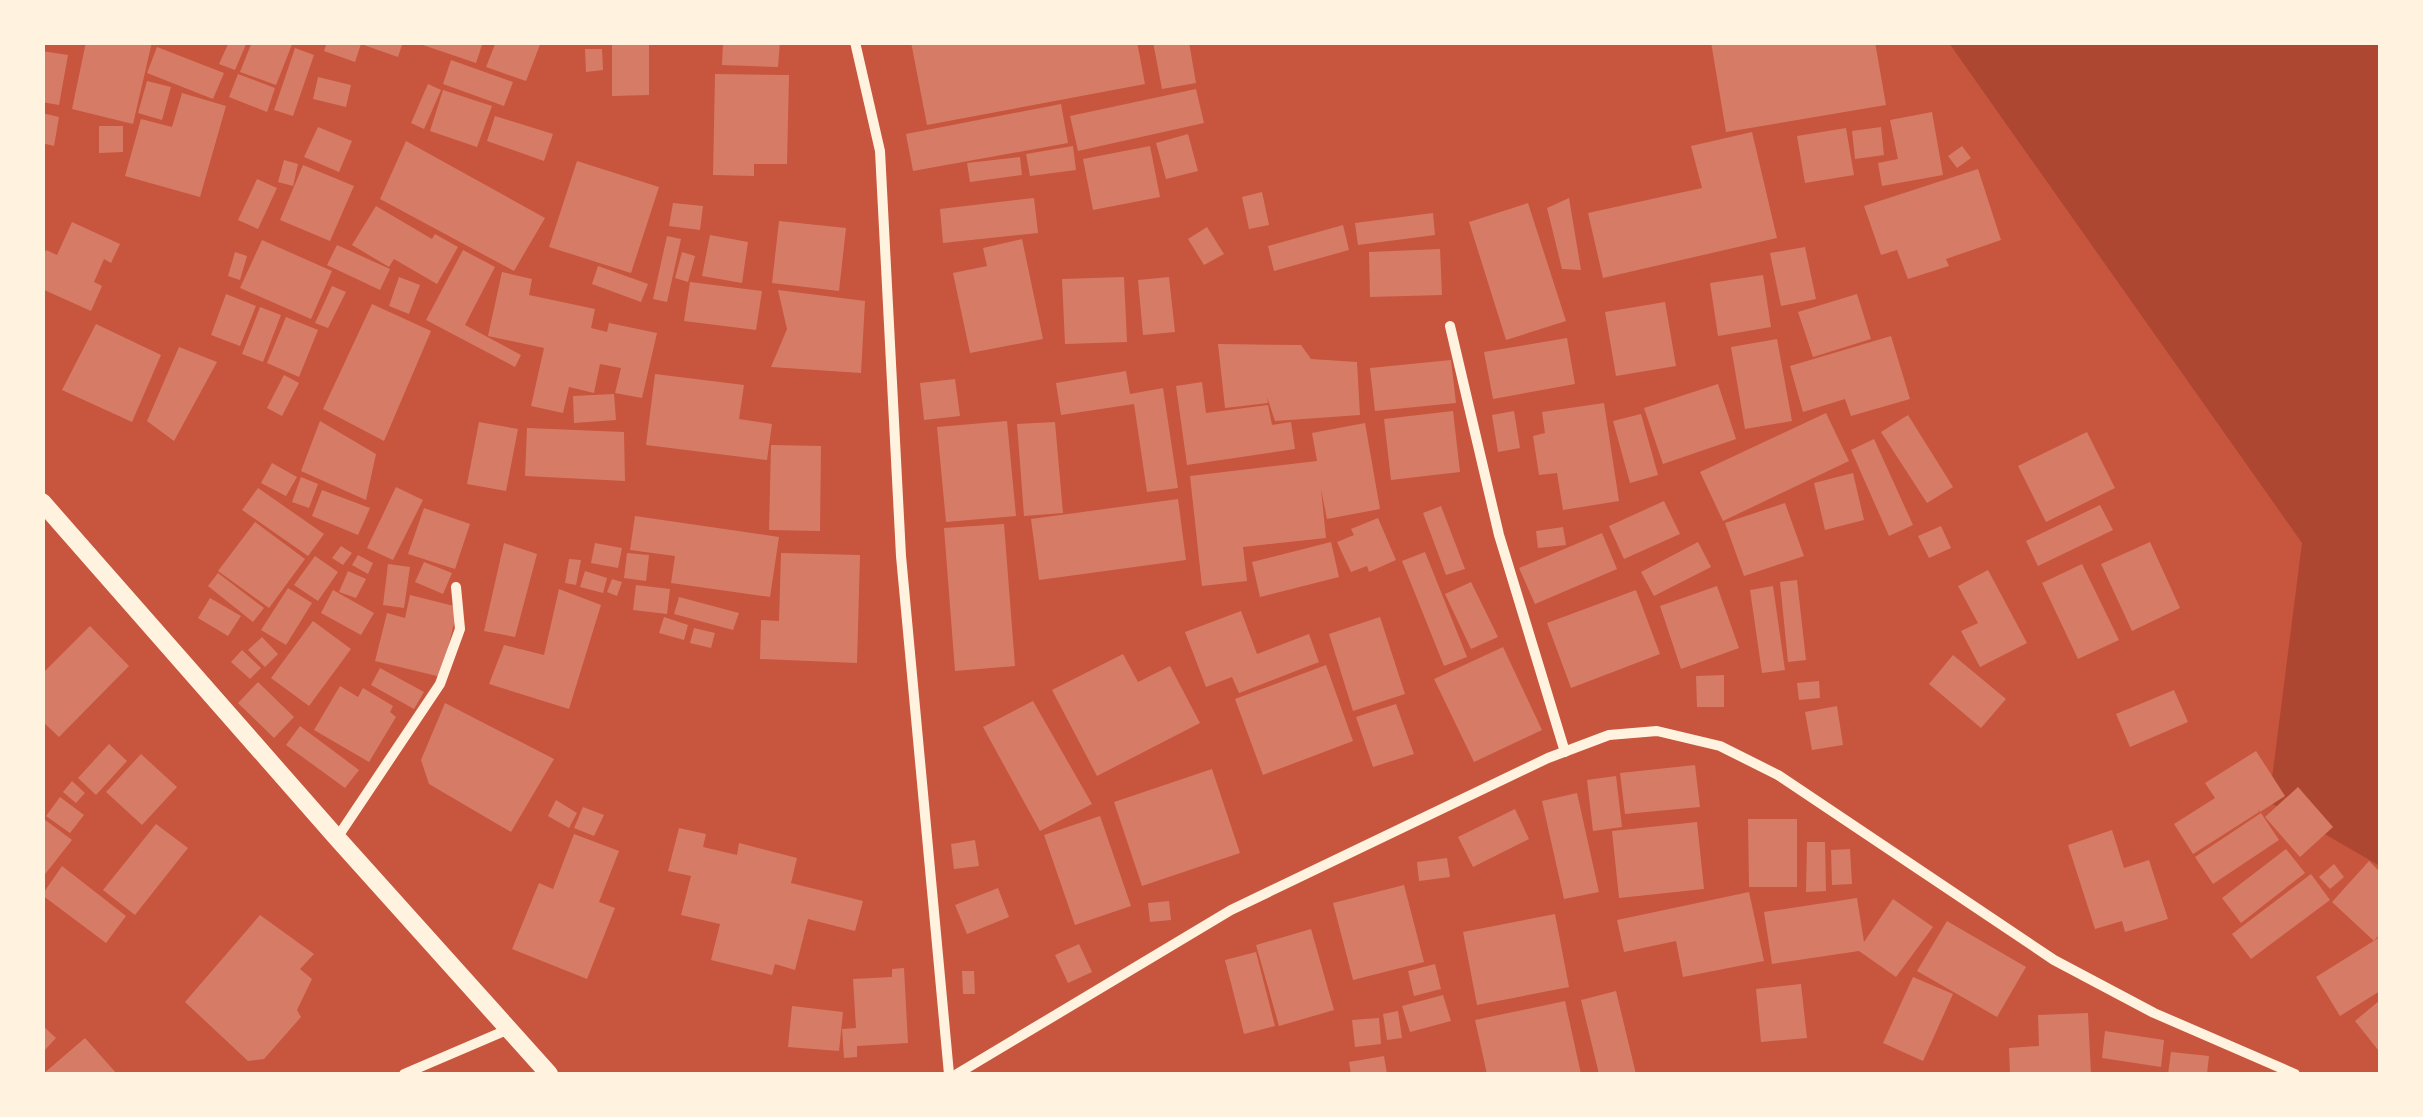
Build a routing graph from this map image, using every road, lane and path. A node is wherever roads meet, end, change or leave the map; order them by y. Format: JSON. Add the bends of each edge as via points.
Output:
{"nodes":[{"id":1,"x":855,"y":42,"type":"edge"},
{"id":2,"x":1450,"y":326,"type":"dead end"},
{"id":3,"x":42,"y":502,"type":"edge"},
{"id":4,"x":456,"y":587,"type":"dead end"},
{"id":5,"x":1565,"y":752,"type":"junction"},
{"id":6,"x":337,"y":838,"type":"junction"},
{"id":7,"x":510,"y":1028,"type":"junction"},
{"id":8,"x":404,"y":1074,"type":"edge"},
{"id":9,"x":550,"y":1074,"type":"edge"},
{"id":10,"x":949,"y":1074,"type":"edge"},
{"id":11,"x":957,"y":1074,"type":"edge"},
{"id":12,"x":2295,"y":1074,"type":"edge"}],
"edges":[{"from":1,"to":10,"type":"street","via":[[880,151],[901,556]]},
{"from":2,"to":5,"type":"street","via":[[1499,535]]},
{"from":3,"to":6,"type":"street"},
{"from":4,"to":6,"type":"street","via":[[460,629],[440,684]]},
{"from":5,"to":11,"type":"street","via":[[1232,910]]},
{"from":5,"to":12,"type":"street","via":[[1608,735],[1657,731],[1720,746],[1778,776],[2054,960],[2154,1014]]},
{"from":6,"to":7,"type":"street"},
{"from":7,"to":8,"type":"street"},
{"from":7,"to":9,"type":"street"}]}
